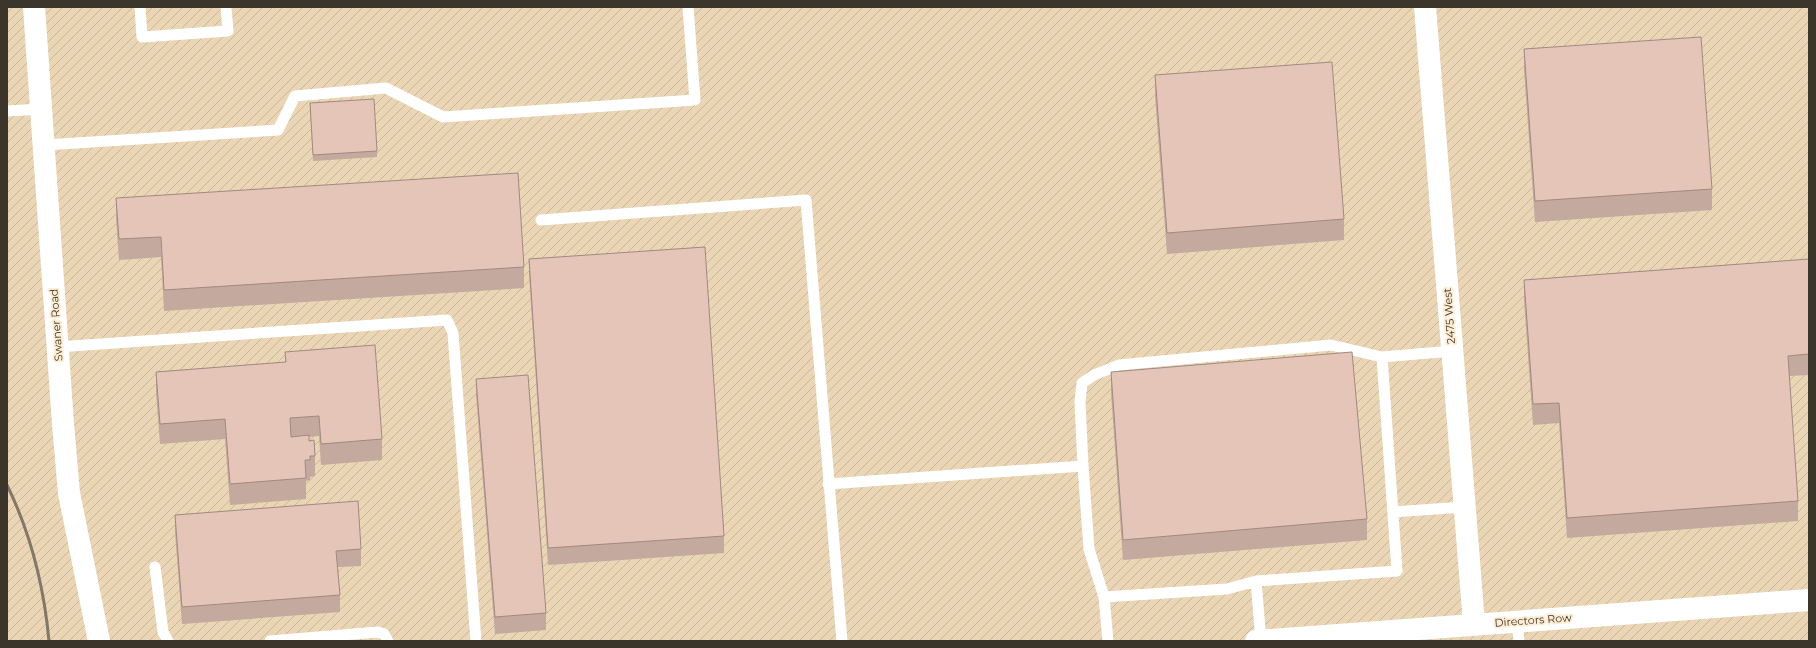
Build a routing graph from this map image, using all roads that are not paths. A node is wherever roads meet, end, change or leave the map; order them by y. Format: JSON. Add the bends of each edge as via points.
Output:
{"nodes":[{"id":1,"x":34,"y":7,"type":"edge"},
{"id":2,"x":140,"y":7,"type":"edge"},
{"id":3,"x":226,"y":7,"type":"edge"},
{"id":4,"x":688,"y":7,"type":"edge"},
{"id":5,"x":1425,"y":7,"type":"edge"},
{"id":6,"x":42,"y":109,"type":"junction"},
{"id":7,"x":7,"y":111,"type":"edge"},
{"id":8,"x":45,"y":145,"type":"junction"},
{"id":9,"x":541,"y":220,"type":"dead end"},
{"id":10,"x":57,"y":347,"type":"junction"},
{"id":11,"x":1452,"y":351,"type":"junction"},
{"id":12,"x":1382,"y":358,"type":"junction"},
{"id":13,"x":1083,"y":466,"type":"junction"},
{"id":14,"x":828,"y":484,"type":"junction"},
{"id":15,"x":1464,"y":507,"type":"junction"},
{"id":16,"x":1393,"y":512,"type":"junction"},
{"id":17,"x":155,"y":567,"type":"dead end"},
{"id":18,"x":1256,"y":581,"type":"junction"},
{"id":19,"x":1104,"y":597,"type":"junction"},
{"id":20,"x":1809,"y":600,"type":"edge"},
{"id":21,"x":1474,"y":624,"type":"junction"},
{"id":22,"x":1518,"y":631,"type":"edge"},
{"id":23,"x":99,"y":641,"type":"edge"},
{"id":24,"x":168,"y":641,"type":"edge"},
{"id":25,"x":270,"y":641,"type":"edge"},
{"id":26,"x":388,"y":641,"type":"edge"},
{"id":27,"x":476,"y":641,"type":"edge"},
{"id":28,"x":842,"y":641,"type":"edge"},
{"id":29,"x":1108,"y":641,"type":"edge"},
{"id":30,"x":1256,"y":641,"type":"edge"},
{"id":31,"x":1261,"y":641,"type":"edge"}],
"edges":[{"from":1,"to":6,"type":"street","name":"Swaner Road"},
{"from":2,"to":3,"type":"lane","via":[[142,38],[228,32]]},
{"from":4,"to":8,"type":"lane","via":[[695,100],[444,117],[386,88],[295,96],[278,130]]},
{"from":5,"to":11,"type":"street","name":"2475 West"},
{"from":6,"to":7,"type":"lane"},
{"from":6,"to":8,"type":"street","name":"Swaner Road"},
{"from":8,"to":10,"type":"street","name":"Swaner Road"},
{"from":9,"to":14,"type":"lane","via":[[806,200]]},
{"from":10,"to":23,"type":"street","name":"Swaner Road","via":[[69,493]]},
{"from":10,"to":27,"type":"lane","via":[[447,320],[453,333]]},
{"from":11,"to":12,"type":"lane"},
{"from":11,"to":15,"type":"street","name":"2475 West"},
{"from":12,"to":13,"type":"lane","via":[[1331,345],[1119,365],[1082,383],[1080,402]]},
{"from":12,"to":16,"type":"lane"},
{"from":13,"to":14,"type":"lane"},
{"from":13,"to":19,"type":"lane","via":[[1089,549]]},
{"from":14,"to":28,"type":"lane"},
{"from":15,"to":16,"type":"lane"},
{"from":15,"to":21,"type":"street","name":"2475 West"},
{"from":16,"to":18,"type":"lane","via":[[1397,571]]},
{"from":17,"to":24,"type":"lane","via":[[163,632]]},
{"from":18,"to":19,"type":"lane","via":[[1226,589]]},
{"from":18,"to":31,"type":"lane"},
{"from":19,"to":29,"type":"lane"},
{"from":20,"to":22,"type":"street","name":"Directors Row"},
{"from":21,"to":22,"type":"street","name":"Directors Row"},
{"from":21,"to":31,"type":"street","name":"Directors Row"},
{"from":25,"to":26,"type":"lane","via":[[378,632],[384,634]]},
{"from":30,"to":31,"type":"street","name":"Directors Row"}]}
